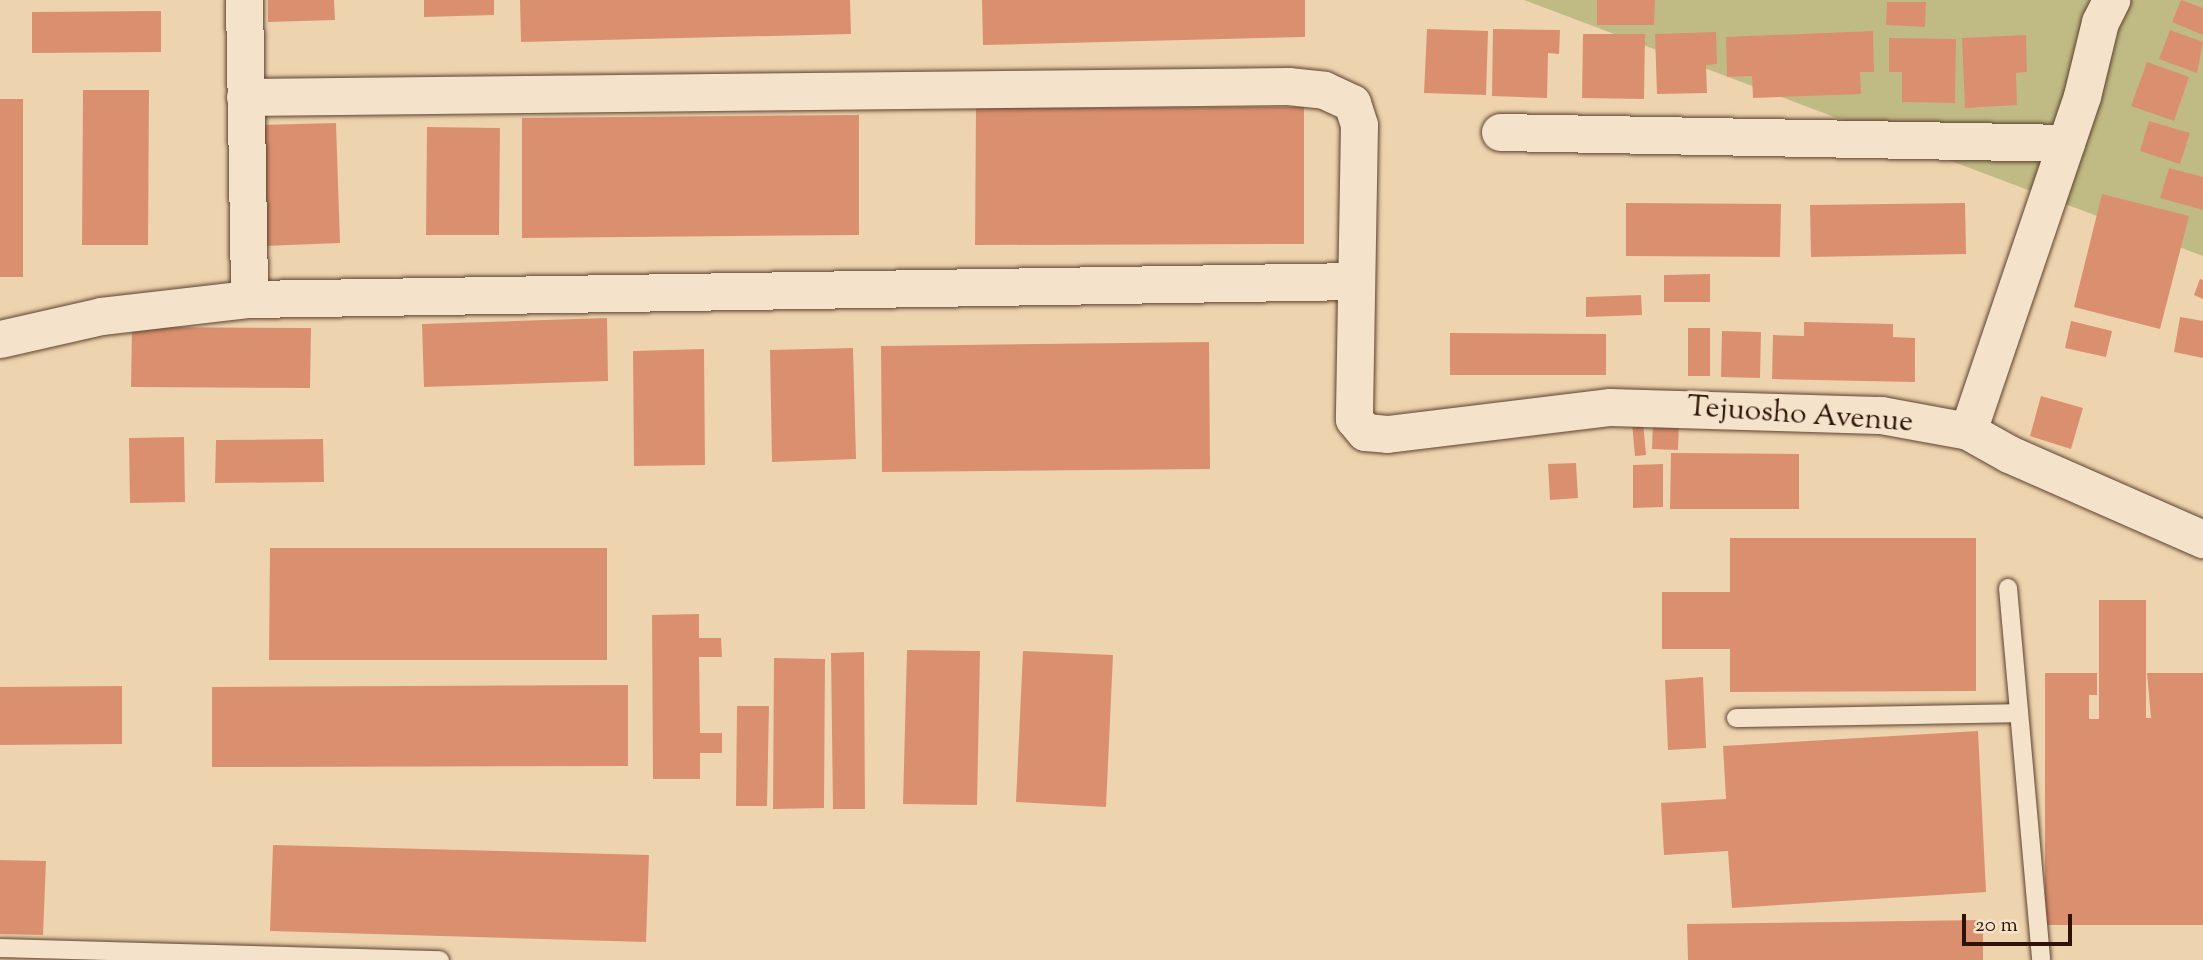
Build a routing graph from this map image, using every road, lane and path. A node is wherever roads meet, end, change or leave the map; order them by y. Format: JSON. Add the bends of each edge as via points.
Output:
{"nodes":[{"id":1,"x":244,"y":0,"type":"edge"},
{"id":2,"x":2111,"y":0,"type":"edge"},
{"id":3,"x":245,"y":97,"type":"junction"},
{"id":4,"x":1500,"y":132,"type":"dead end"},
{"id":5,"x":2066,"y":143,"type":"junction"},
{"id":6,"x":1355,"y":281,"type":"junction"},
{"id":7,"x":249,"y":299,"type":"junction"},
{"id":8,"x":0,"y":339,"type":"edge"},
{"id":9,"x":1969,"y":431,"type":"junction"},
{"id":10,"x":2203,"y":539,"type":"edge"},
{"id":11,"x":2008,"y":588,"type":"dead end"},
{"id":12,"x":2019,"y":713,"type":"junction"},
{"id":13,"x":1736,"y":718,"type":"dead end"},
{"id":14,"x":0,"y":948,"type":"edge"},
{"id":15,"x":440,"y":960,"type":"edge"},
{"id":16,"x":2040,"y":960,"type":"edge"}],
"edges":[{"from":1,"to":3,"type":"street"},
{"from":2,"to":5,"type":"street","via":[[2100,22]]},
{"from":3,"to":6,"type":"street","name":"Tejuosho Avenue","via":[[1287,86],[1324,90],[1352,103],[1359,125]]},
{"from":3,"to":7,"type":"street"},
{"from":4,"to":5,"type":"street"},
{"from":5,"to":9,"type":"street"},
{"from":6,"to":7,"type":"street"},
{"from":6,"to":9,"type":"street","name":"Tejuosho Avenue","via":[[1354,419],[1365,432],[1387,434],[1610,407],[1881,415]]},
{"from":7,"to":8,"type":"street","via":[[102,316]]},
{"from":9,"to":10,"type":"street","name":"Tejuosho Avenue","via":[[2009,454]]},
{"from":11,"to":12,"type":"lane"},
{"from":12,"to":13,"type":"lane"},
{"from":12,"to":16,"type":"lane"},
{"from":14,"to":15,"type":"lane"}]}
